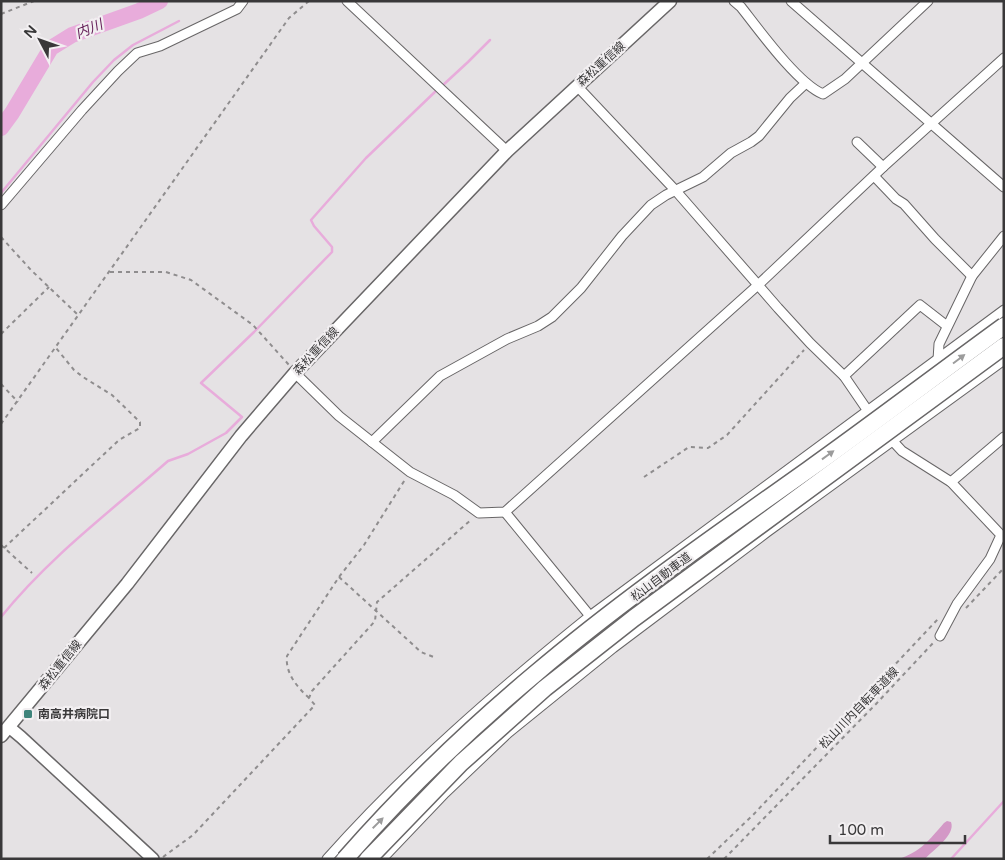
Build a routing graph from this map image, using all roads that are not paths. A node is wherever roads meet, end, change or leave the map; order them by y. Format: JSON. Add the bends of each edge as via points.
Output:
{"nodes":[{"id":1,"x":243,"y":1,"type":"edge"},
{"id":2,"x":347,"y":1,"type":"edge"},
{"id":3,"x":670,"y":1,"type":"edge"},
{"id":4,"x":734,"y":1,"type":"edge"},
{"id":5,"x":791,"y":1,"type":"edge"},
{"id":6,"x":928,"y":1,"type":"edge"},
{"id":7,"x":1004,"y":58,"type":"edge"},
{"id":8,"x":861,"y":64,"type":"junction"},
{"id":9,"x":806,"y":83,"type":"junction"},
{"id":10,"x":577,"y":86,"type":"junction"},
{"id":11,"x":930,"y":124,"type":"junction"},
{"id":12,"x":857,"y":142,"type":"dead end"},
{"id":13,"x":507,"y":151,"type":"junction"},
{"id":14,"x":883,"y":167,"type":"junction"},
{"id":15,"x":874,"y":176,"type":"junction"},
{"id":16,"x":1004,"y":187,"type":"edge"},
{"id":17,"x":676,"y":191,"type":"junction"},
{"id":18,"x":1,"y":206,"type":"edge"},
{"id":19,"x":1004,"y":236,"type":"edge"},
{"id":20,"x":972,"y":276,"type":"junction"},
{"id":21,"x":758,"y":285,"type":"junction"},
{"id":22,"x":1004,"y":310,"type":"edge"},
{"id":23,"x":947,"y":326,"type":"junction"},
{"id":24,"x":1004,"y":326,"type":"edge"},
{"id":25,"x":1004,"y":346,"type":"edge"},
{"id":26,"x":938,"y":360,"type":"junction"},
{"id":27,"x":1004,"y":360,"type":"edge"},
{"id":28,"x":295,"y":374,"type":"junction"},
{"id":29,"x":844,"y":376,"type":"junction"},
{"id":30,"x":868,"y":411,"type":"junction"},
{"id":31,"x":1004,"y":437,"type":"edge"},
{"id":32,"x":892,"y":441,"type":"junction"},
{"id":33,"x":372,"y":442,"type":"junction"},
{"id":34,"x":951,"y":482,"type":"junction"},
{"id":35,"x":505,"y":512,"type":"junction"},
{"id":36,"x":590,"y":616,"type":"junction"},
{"id":37,"x":940,"y":636,"type":"road end"},
{"id":38,"x":5,"y":732,"type":"edge"},
{"id":39,"x":153,"y":859,"type":"edge"},
{"id":40,"x":327,"y":859,"type":"edge"},
{"id":41,"x":345,"y":859,"type":"edge"},
{"id":42,"x":368,"y":859,"type":"edge"},
{"id":43,"x":382,"y":859,"type":"edge"}],
"edges":[{"from":1,"to":18,"type":"street","via":[[237,9],[160,46],[137,53],[82,110]]},
{"from":2,"to":13,"type":"street"},
{"from":3,"to":10,"type":"main road","name":"森松重信線"},
{"from":4,"to":9,"type":"street"},
{"from":5,"to":8,"type":"street"},
{"from":6,"to":8,"type":"street"},
{"from":7,"to":11,"type":"street"},
{"from":8,"to":9,"type":"street","via":[[823,94]]},
{"from":8,"to":11,"type":"street"},
{"from":9,"to":17,"type":"street","via":[[759,136],[731,153],[703,177]]},
{"from":10,"to":13,"type":"main road","name":"森松重信線"},
{"from":10,"to":17,"type":"street"},
{"from":11,"to":14,"type":"street"},
{"from":11,"to":16,"type":"street"},
{"from":12,"to":14,"type":"street"},
{"from":13,"to":28,"type":"main road","name":"森松重信線"},
{"from":14,"to":15,"type":"street"},
{"from":15,"to":20,"type":"street"},
{"from":15,"to":21,"type":"street"},
{"from":17,"to":21,"type":"street"},
{"from":17,"to":33,"type":"street","via":[[650,205],[581,288],[552,317],[440,376]]},
{"from":19,"to":20,"type":"street"},
{"from":20,"to":23,"type":"street"},
{"from":21,"to":29,"type":"street"},
{"from":21,"to":35,"type":"street"},
{"from":22,"to":26,"type":"street"},
{"from":23,"to":26,"type":"street"},
{"from":23,"to":29,"type":"street","via":[[920,304]]},
{"from":41,"to":24,"type":"highway","name":"松山自動車道","one_way":true,"bridge":true,"via":[[450,750],[535,674],[706,542]]},
{"from":25,"to":42,"type":"highway","name":"松山自動車道","bridge":true,"via":[[641,612],[545,688],[461,763]]},
{"from":26,"to":30,"type":"street"},
{"from":27,"to":32,"type":"street"},
{"from":28,"to":33,"type":"street"},
{"from":28,"to":38,"type":"main road","name":"森松重信線","via":[[241,436],[127,584]]},
{"from":29,"to":30,"type":"street"},
{"from":30,"to":32,"type":"street"},
{"from":30,"to":36,"type":"street"},
{"from":31,"to":34,"type":"street"},
{"from":32,"to":34,"type":"street","via":[[902,451]]},
{"from":32,"to":43,"type":"street","via":[[613,648],[508,733]]},
{"from":33,"to":35,"type":"street","via":[[410,472],[454,495],[479,514]]},
{"from":34,"to":37,"type":"street","via":[[1001,535],[990,559],[957,604]]},
{"from":35,"to":36,"type":"street"},
{"from":36,"to":40,"type":"street","via":[[484,705],[358,824]]},
{"from":38,"to":39,"type":"street","via":[[21,736]]}]}
